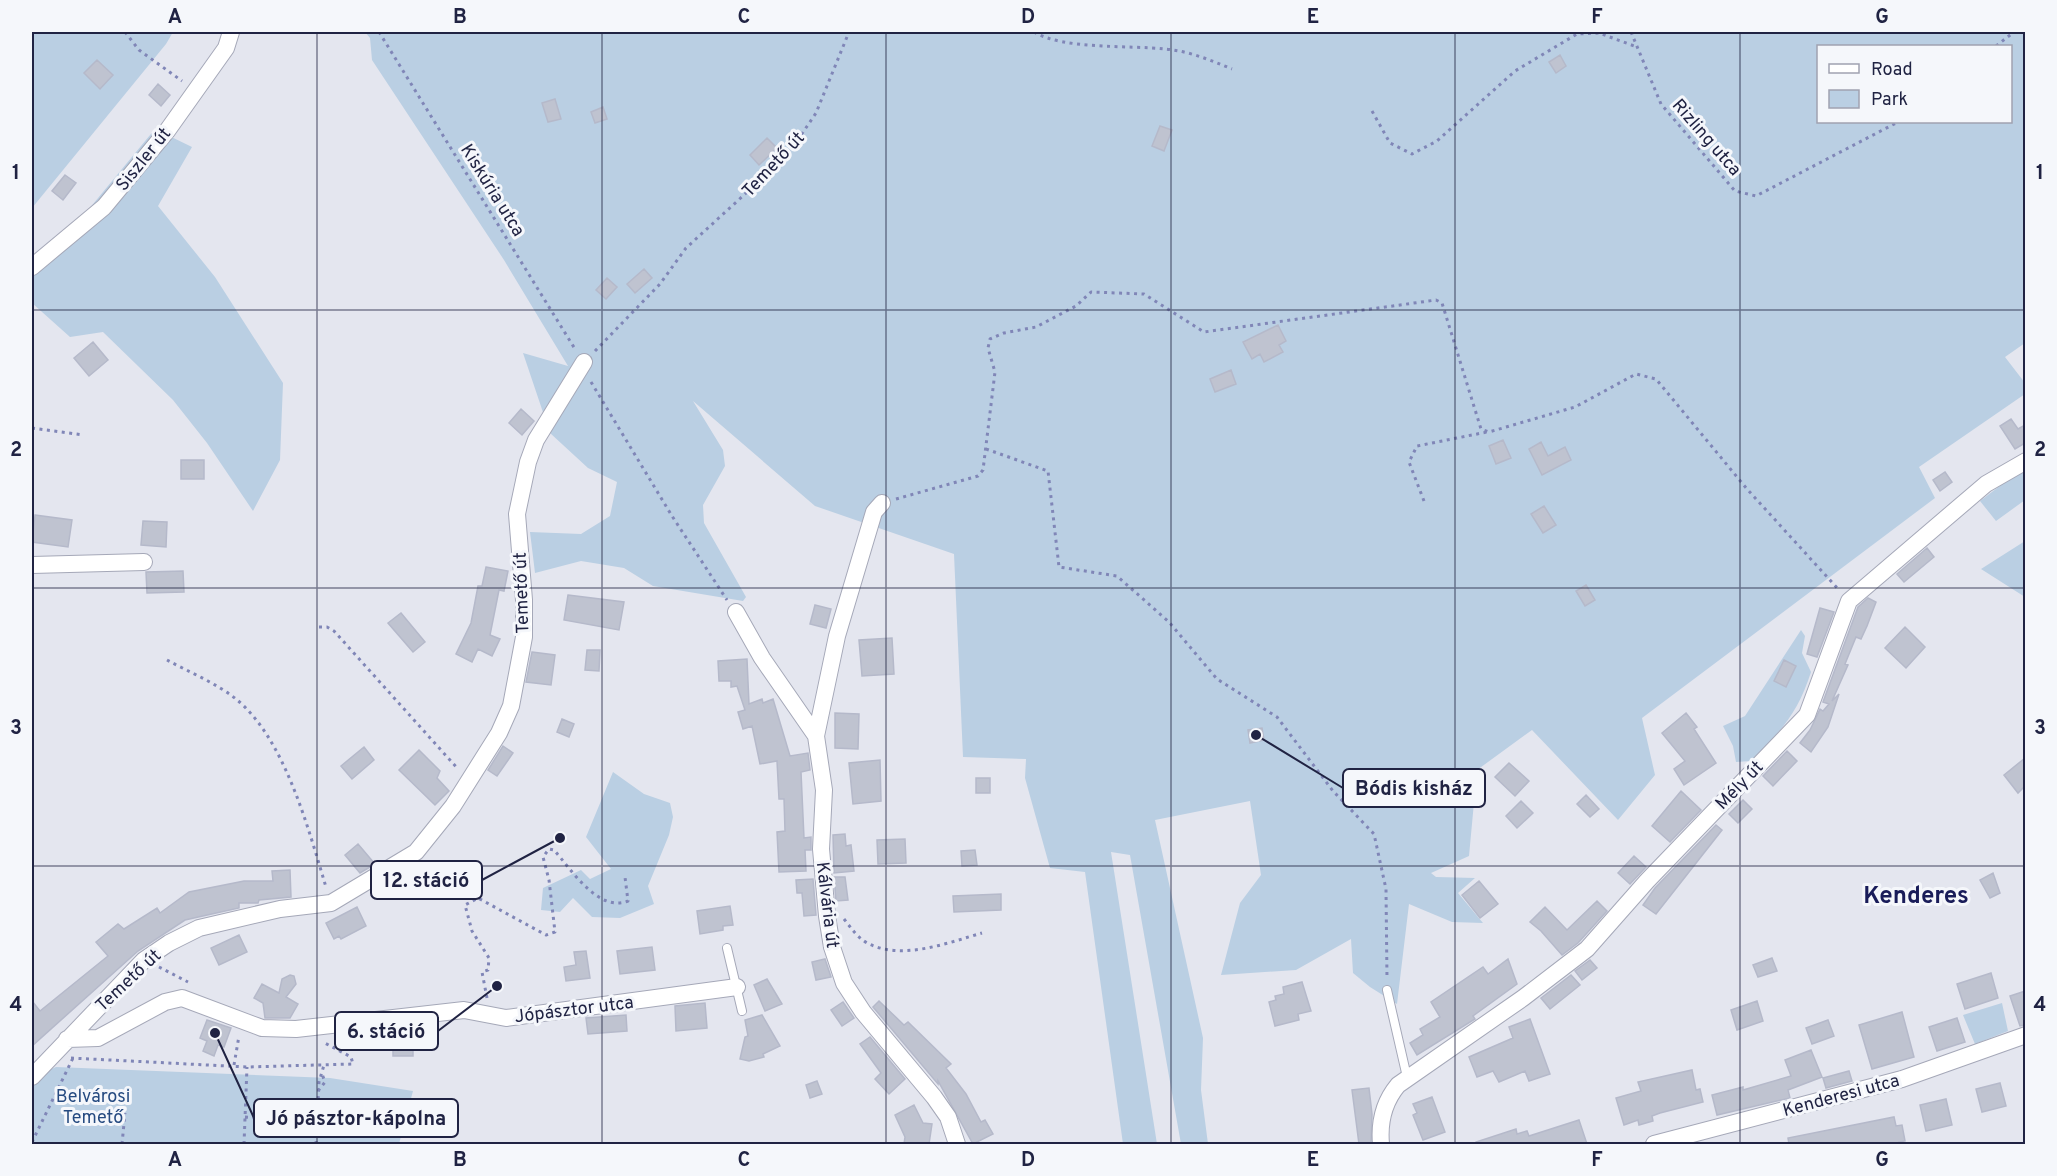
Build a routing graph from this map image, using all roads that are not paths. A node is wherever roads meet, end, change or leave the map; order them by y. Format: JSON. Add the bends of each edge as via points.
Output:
{"nodes":[{"id":1,"x":231,"y":32,"type":"edge"},
{"id":2,"x":32,"y":267,"type":"edge"},
{"id":3,"x":584,"y":363,"type":"road end"},
{"id":4,"x":2025,"y":461,"type":"edge"},
{"id":5,"x":878,"y":508,"type":"road end"},
{"id":6,"x":144,"y":562,"type":"dead end"},
{"id":7,"x":32,"y":565,"type":"edge"},
{"id":8,"x":736,"y":612,"type":"road end"},
{"id":9,"x":816,"y":735,"type":"junction"},
{"id":10,"x":727,"y":948,"type":"dead end"},
{"id":11,"x":737,"y":987,"type":"junction"},
{"id":12,"x":1387,"y":990,"type":"road end"},
{"id":13,"x":742,"y":1011,"type":"dead end"},
{"id":14,"x":2025,"y":1035,"type":"edge"},
{"id":15,"x":67,"y":1039,"type":"junction"},
{"id":16,"x":32,"y":1077,"type":"edge"},
{"id":17,"x":1407,"y":1077,"type":"junction"},
{"id":18,"x":957,"y":1144,"type":"edge"},
{"id":19,"x":1381,"y":1144,"type":"edge"},
{"id":20,"x":1654,"y":1144,"type":"edge"}],
"edges":[{"from":1,"to":2,"type":"street","name":"Siszler út","via":[[226,48],[167,130],[104,207]]},
{"from":3,"to":15,"type":"street","name":"Temető út","via":[[528,462],[517,514],[524,637],[512,706],[500,733],[453,806],[416,852],[331,903],[280,909],[180,936],[144,960]]},
{"from":4,"to":17,"type":"street","name":"Mély út","via":[[1986,484],[1849,601],[1807,715],[1587,949]]},
{"from":5,"to":9,"type":"street","name":"Kálvária út","via":[[837,636]]},
{"from":6,"to":7,"type":"street"},
{"from":8,"to":9,"type":"street","name":"Kálvária út","via":[[762,658]]},
{"from":9,"to":18,"type":"street","name":"Kálvária út","via":[[824,790],[821,849],[827,916],[844,983],[863,1012],[934,1097],[948,1117]]},
{"from":10,"to":11,"type":"lane"},
{"from":11,"to":13,"type":"lane"},
{"from":11,"to":15,"type":"street","name":"Jópásztor utca","via":[[507,1018],[464,1010],[354,1024],[262,1028],[182,998],[165,1002],[98,1038]]},
{"from":12,"to":17,"type":"lane"},
{"from":14,"to":20,"type":"street","name":"Kenderesi utca","via":[[1902,1079]]},
{"from":15,"to":16,"type":"street","name":"Temető út"},
{"from":17,"to":19,"type":"street","name":"Mély út","via":[[1385,1104],[1379,1128]]}]}
